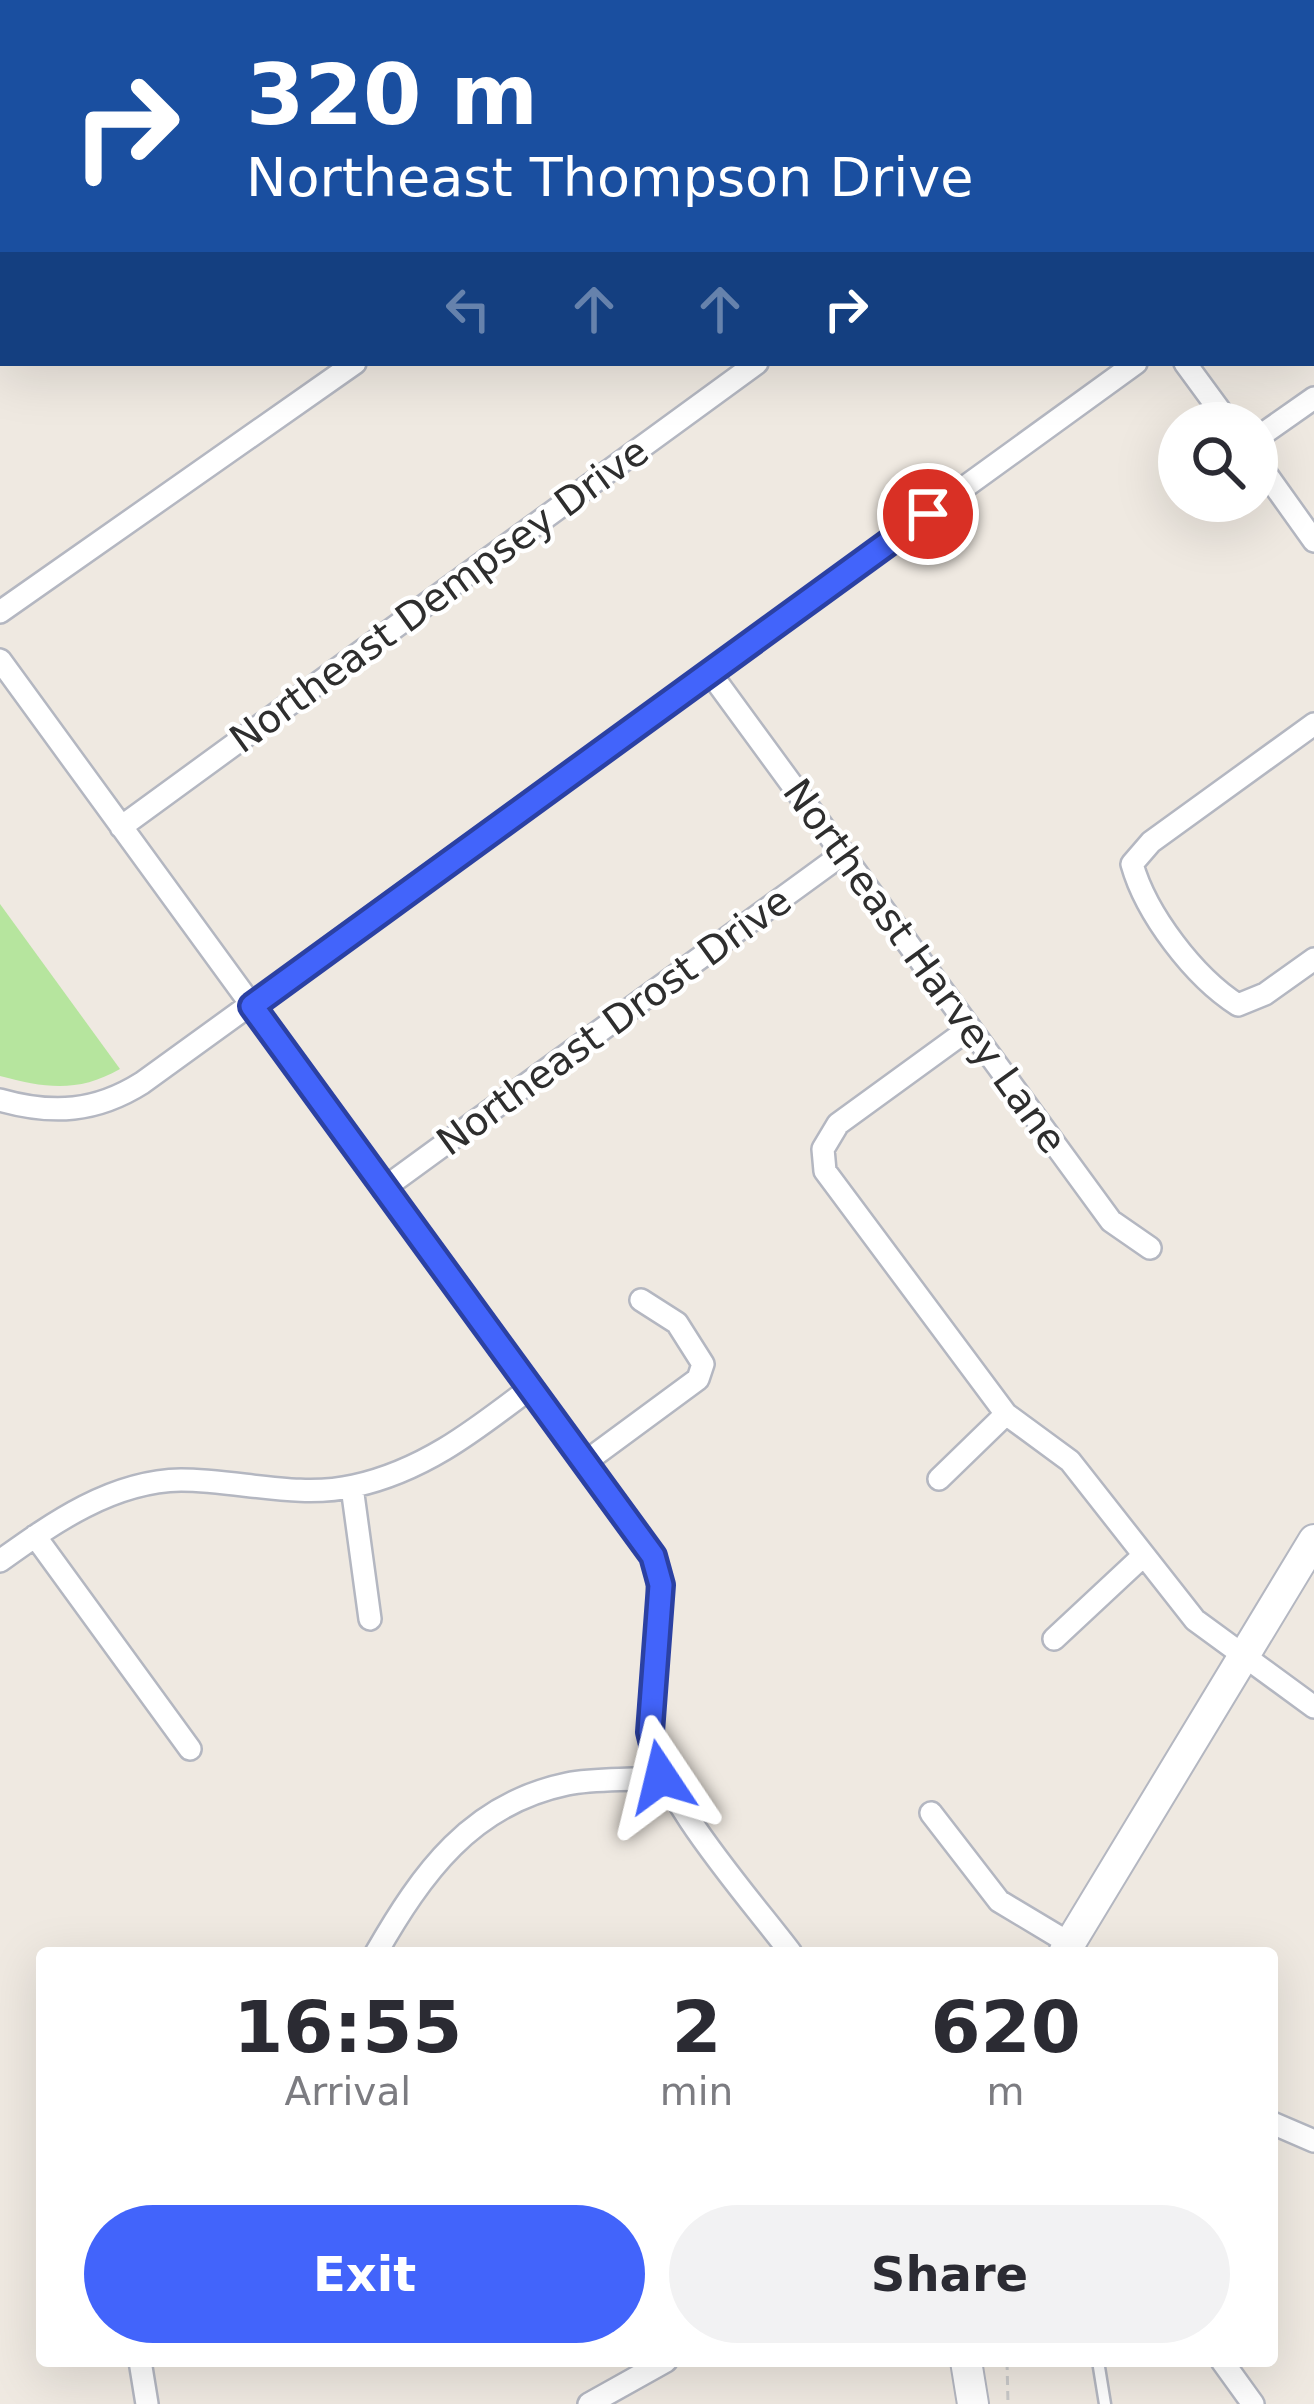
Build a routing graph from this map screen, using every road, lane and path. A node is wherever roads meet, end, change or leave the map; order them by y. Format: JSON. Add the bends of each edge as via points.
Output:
{"nodes":[{"id":1,"x":351,"y":366,"type":"edge"},
{"id":2,"x":753,"y":366,"type":"edge"},
{"id":3,"x":1132,"y":366,"type":"edge"},
{"id":4,"x":1187,"y":366,"type":"edge"},
{"id":5,"x":1314,"y":398,"type":"edge"},
{"id":6,"x":1214,"y":402,"type":"edge"},
{"id":7,"x":1278,"y":423,"type":"edge"},
{"id":8,"x":1278,"y":491,"type":"edge"},
{"id":9,"x":1314,"y":542,"type":"edge"},
{"id":10,"x":0,"y":612,"type":"edge"},
{"id":11,"x":0,"y":660,"type":"edge"},
{"id":12,"x":711,"y":674,"type":"junction"},
{"id":13,"x":1314,"y":724,"type":"edge"},
{"id":14,"x":122,"y":827,"type":"junction"},
{"id":15,"x":844,"y":853,"type":"junction"},
{"id":16,"x":1314,"y":959,"type":"edge"},
{"id":17,"x":252,"y":1006,"type":"junction"},
{"id":18,"x":970,"y":1028,"type":"junction"},
{"id":19,"x":0,"y":1100,"type":"edge"},
{"id":20,"x":383,"y":1189,"type":"junction"},
{"id":21,"x":1150,"y":1248,"type":"dead end"},
{"id":22,"x":641,"y":1300,"type":"dead end"},
{"id":23,"x":529,"y":1390,"type":"junction"},
{"id":24,"x":1006,"y":1414,"type":"junction"},
{"id":25,"x":584,"y":1463,"type":"junction"},
{"id":26,"x":939,"y":1479,"type":"dead end"},
{"id":27,"x":352,"y":1487,"type":"junction"},
{"id":28,"x":35,"y":1536,"type":"junction"},
{"id":29,"x":1314,"y":1540,"type":"edge"},
{"id":30,"x":1143,"y":1556,"type":"junction"},
{"id":31,"x":0,"y":1561,"type":"edge"},
{"id":32,"x":370,"y":1619,"type":"dead end"},
{"id":33,"x":1054,"y":1639,"type":"dead end"},
{"id":34,"x":1244,"y":1654,"type":"junction"},
{"id":35,"x":1314,"y":1707,"type":"edge"},
{"id":36,"x":190,"y":1749,"type":"dead end"},
{"id":37,"x":661,"y":1777,"type":"junction"},
{"id":38,"x":931,"y":1813,"type":"dead end"},
{"id":39,"x":380,"y":1947,"type":"edge"},
{"id":40,"x":787,"y":1947,"type":"edge"},
{"id":41,"x":1066,"y":1947,"type":"edge"},
{"id":42,"x":1068,"y":1947,"type":"edge"},
{"id":43,"x":1278,"y":2125,"type":"edge"},
{"id":44,"x":1314,"y":2140,"type":"edge"},
{"id":45,"x":141,"y":2367,"type":"edge"},
{"id":46,"x":655,"y":2367,"type":"edge"},
{"id":47,"x":962,"y":2367,"type":"edge"},
{"id":48,"x":964,"y":2367,"type":"edge"},
{"id":49,"x":980,"y":2367,"type":"edge"},
{"id":50,"x":1007,"y":2367,"type":"edge"},
{"id":51,"x":1099,"y":2367,"type":"edge"},
{"id":52,"x":1225,"y":2367,"type":"edge"},
{"id":53,"x":1243,"y":2400,"type":"edge"},
{"id":54,"x":147,"y":2404,"type":"edge"},
{"id":55,"x":589,"y":2404,"type":"edge"},
{"id":56,"x":959,"y":2404,"type":"edge"},
{"id":57,"x":977,"y":2404,"type":"edge"},
{"id":58,"x":1008,"y":2404,"type":"edge"},
{"id":59,"x":1105,"y":2404,"type":"edge"}],
"edges":[{"from":1,"to":10,"type":"street"},
{"from":2,"to":14,"type":"street","name":"Northeast Dempsey Drive"},
{"from":3,"to":12,"type":"street"},
{"from":4,"to":6,"type":"street"},
{"from":5,"to":7,"type":"street"},
{"from":8,"to":9,"type":"street"},
{"from":11,"to":14,"type":"street"},
{"from":12,"to":15,"type":"street","name":"Northeast Harvey Lane"},
{"from":12,"to":17,"type":"street"},
{"from":13,"to":16,"type":"street","via":[[1151,842],[1132,865],[1139,889],[1211,988],[1238,1005]]},
{"from":14,"to":17,"type":"street"},
{"from":15,"to":18,"type":"street","name":"Northeast Harvey Lane"},
{"from":15,"to":20,"type":"street","name":"Northeast Drost Drive"},
{"from":17,"to":19,"type":"street","via":[[111,1102],[72,1111]]},
{"from":17,"to":20,"type":"street"},
{"from":18,"to":21,"type":"street","name":"Northeast Harvey Lane","via":[[1111,1221]]},
{"from":18,"to":24,"type":"street","via":[[838,1124],[823,1149],[825,1171]]},
{"from":20,"to":23,"type":"street"},
{"from":22,"to":25,"type":"street","via":[[677,1323],[703,1364],[698,1379]]},
{"from":23,"to":25,"type":"street"},
{"from":23,"to":27,"type":"street","via":[[423,1464]]},
{"from":24,"to":26,"type":"street"},
{"from":24,"to":30,"type":"street","via":[[1070,1461]]},
{"from":25,"to":37,"type":"street","via":[[653,1556],[661,1585],[650,1732]]},
{"from":27,"to":28,"type":"street","via":[[178,1480],[97,1500]]},
{"from":27,"to":32,"type":"street"},
{"from":28,"to":31,"type":"street"},
{"from":28,"to":36,"type":"street"},
{"from":29,"to":34,"type":"main road"},
{"from":30,"to":33,"type":"street"},
{"from":30,"to":34,"type":"street","via":[[1195,1620]]},
{"from":34,"to":35,"type":"street"},
{"from":34,"to":42,"type":"main road"},
{"from":37,"to":39,"type":"street","via":[[520,1797],[438,1856]]},
{"from":37,"to":40,"type":"street"},
{"from":38,"to":41,"type":"street","via":[[999,1901]]},
{"from":43,"to":44,"type":"street"},
{"from":45,"to":54,"type":"street"},
{"from":46,"to":55,"type":"street"},
{"from":47,"to":56,"type":"main road"},
{"from":48,"to":57,"type":"main road"},
{"from":49,"to":57,"type":"main road"},
{"from":50,"to":58,"type":"path"},
{"from":51,"to":59,"type":"lane"},
{"from":52,"to":53,"type":"street"}]}
